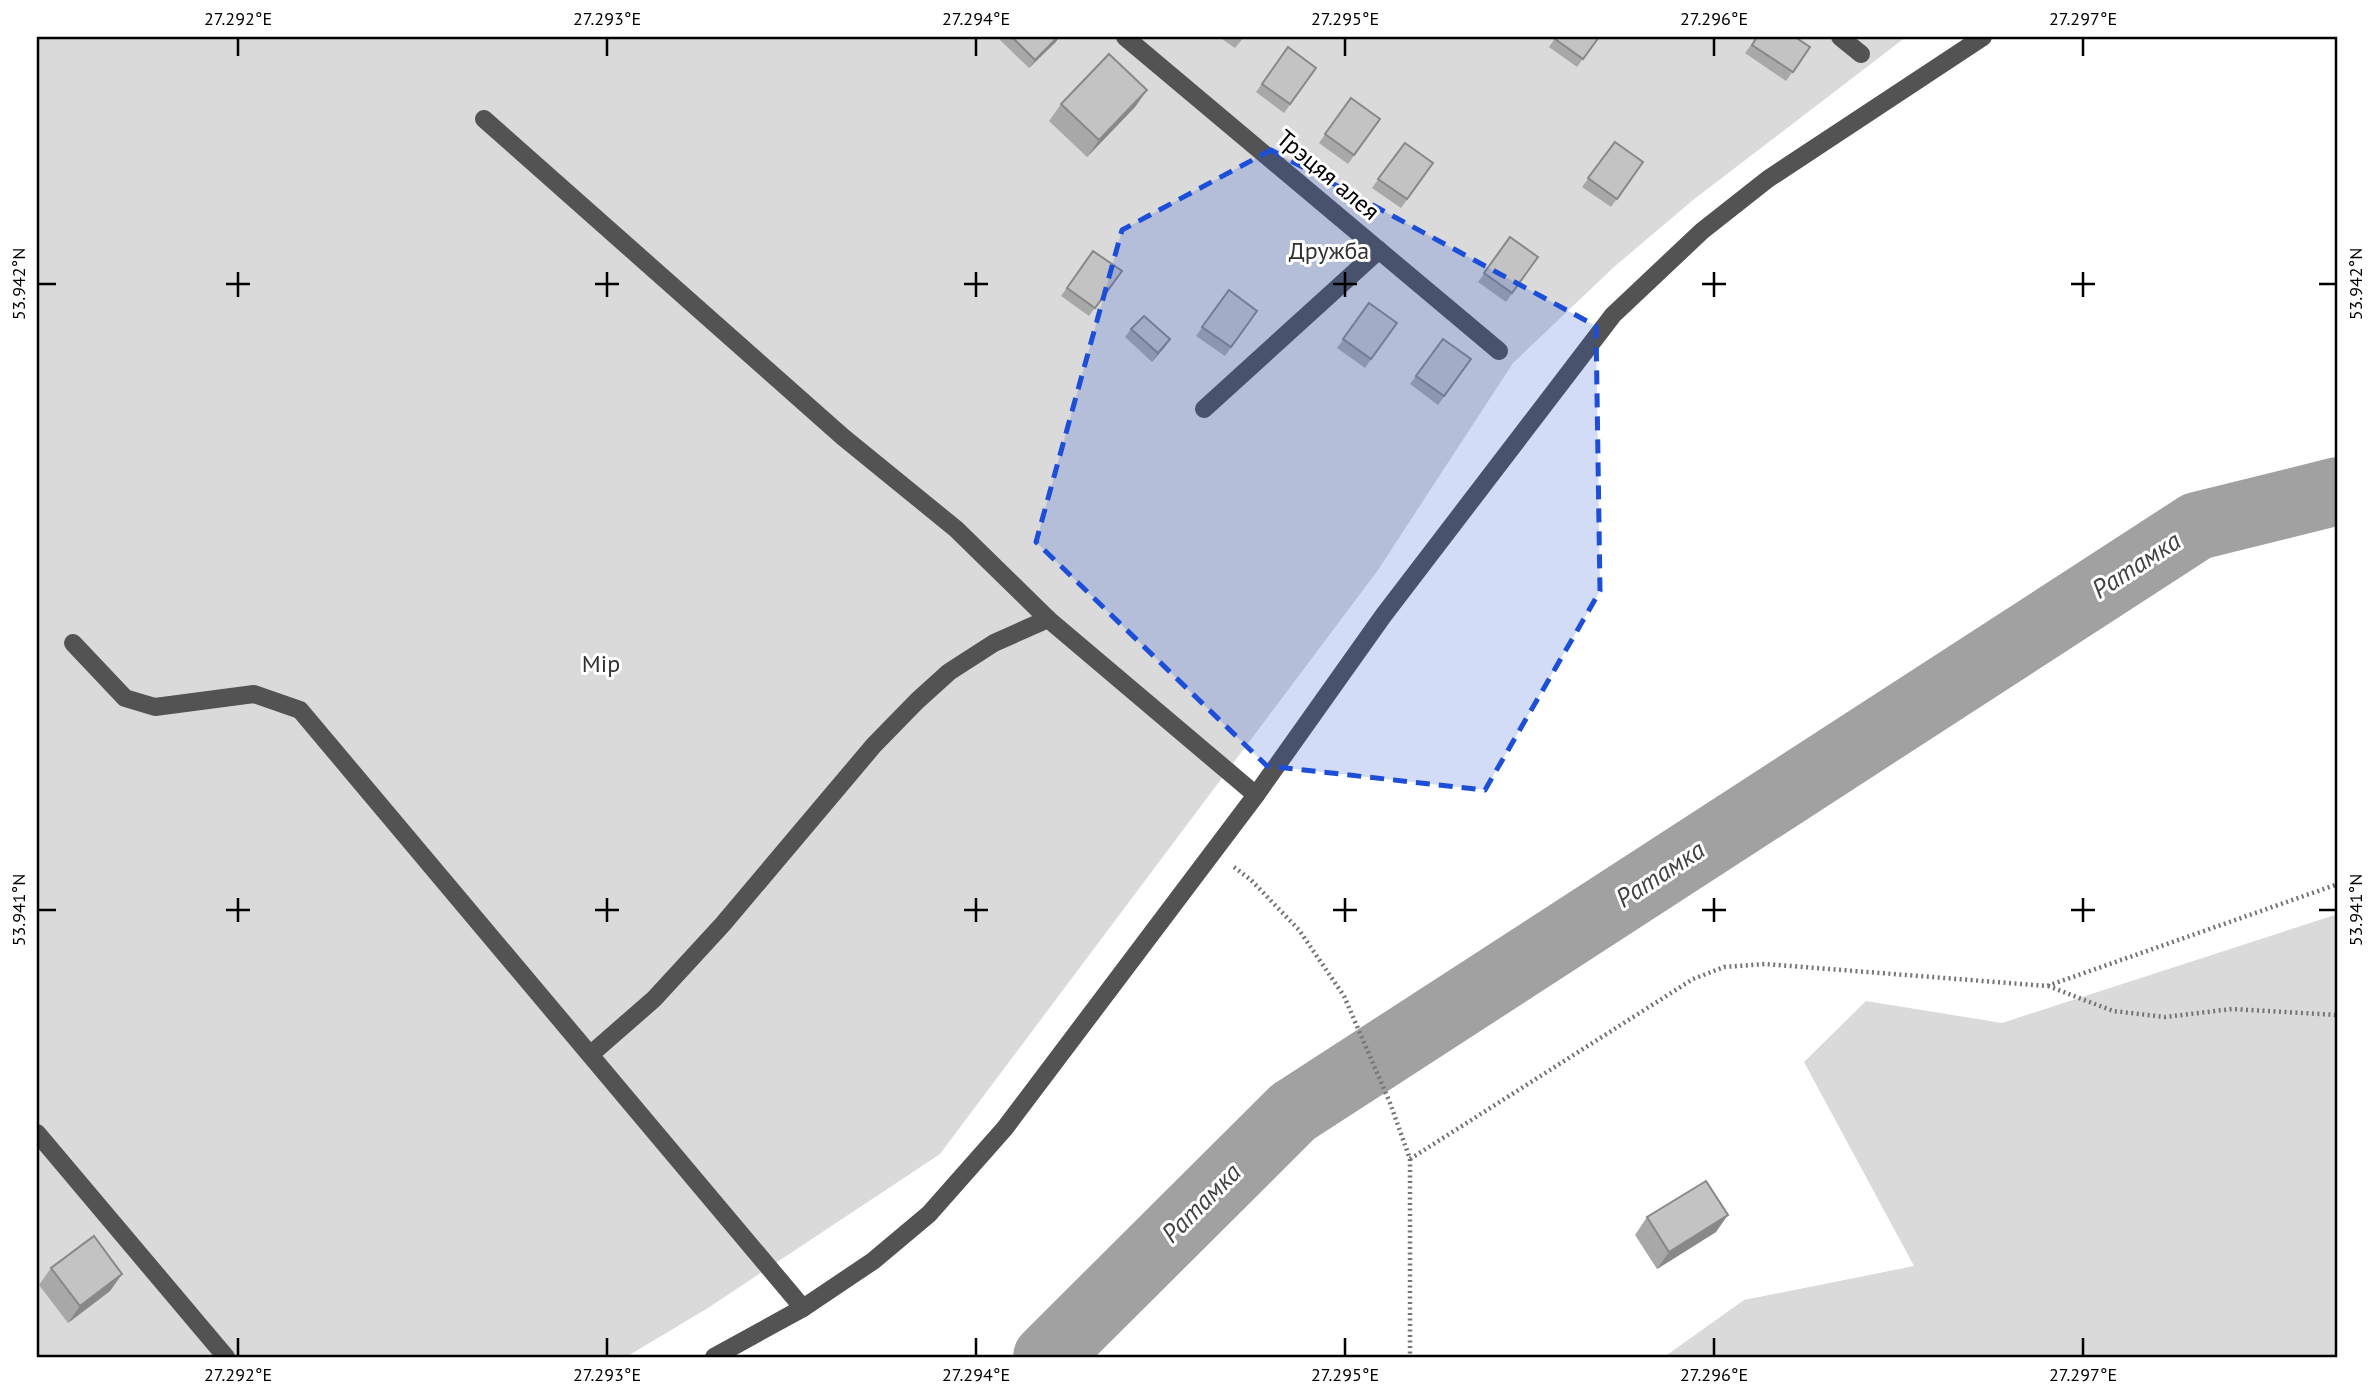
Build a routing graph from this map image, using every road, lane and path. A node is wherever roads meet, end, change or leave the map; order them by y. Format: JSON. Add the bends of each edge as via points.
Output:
{"nodes":[{"id":1,"x":1125,"y":37,"type":"edge"},
{"id":2,"x":1840,"y":37,"type":"edge"},
{"id":3,"x":1983,"y":37,"type":"edge"},
{"id":4,"x":1861,"y":54,"type":"dead end"},
{"id":5,"x":484,"y":118,"type":"dead end"},
{"id":6,"x":1379,"y":250,"type":"junction"},
{"id":7,"x":1499,"y":351,"type":"dead end"},
{"id":8,"x":1204,"y":409,"type":"dead end"},
{"id":9,"x":1048,"y":619,"type":"junction"},
{"id":10,"x":73,"y":643,"type":"dead end"},
{"id":11,"x":1256,"y":795,"type":"junction"},
{"id":12,"x":1214,"y":851,"type":"junction"},
{"id":13,"x":2338,"y":884,"type":"edge"},
{"id":14,"x":2047,"y":986,"type":"junction"},
{"id":15,"x":2338,"y":1015,"type":"edge"},
{"id":16,"x":591,"y":1054,"type":"junction"},
{"id":17,"x":37,"y":1133,"type":"edge"},
{"id":18,"x":1410,"y":1159,"type":"junction"},
{"id":19,"x":803,"y":1308,"type":"junction"},
{"id":20,"x":226,"y":1357,"type":"edge"},
{"id":21,"x":715,"y":1357,"type":"edge"},
{"id":22,"x":1410,"y":1357,"type":"edge"}],
"edges":[{"from":1,"to":6,"type":"street","name":"Трэцяя алея"},
{"from":2,"to":4,"type":"street"},
{"from":3,"to":11,"type":"street","via":[[1768,179],[1702,230],[1613,315],[1383,617]]},
{"from":5,"to":9,"type":"street","via":[[843,437],[956,529]]},
{"from":6,"to":7,"type":"street","name":"Трэцяя алея"},
{"from":6,"to":8,"type":"street"},
{"from":9,"to":11,"type":"street"},
{"from":9,"to":16,"type":"street","via":[[994,643],[949,672],[917,701],[654,999]]},
{"from":10,"to":16,"type":"street","via":[[125,698],[155,706],[254,694],[300,710]]},
{"from":11,"to":12,"type":"street"},
{"from":12,"to":18,"type":"path","via":[[1251,880],[1299,930],[1343,996]]},
{"from":12,"to":19,"type":"street","via":[[1006,1128],[938,1204],[873,1261]]},
{"from":13,"to":14,"type":"path"},
{"from":14,"to":15,"type":"path","via":[[2113,1011],[2165,1017],[2232,1009]]},
{"from":14,"to":18,"type":"path","via":[[1765,964],[1724,967],[1693,979]]},
{"from":16,"to":19,"type":"street"},
{"from":17,"to":20,"type":"street"},
{"from":18,"to":22,"type":"path"},
{"from":19,"to":21,"type":"street"}]}
